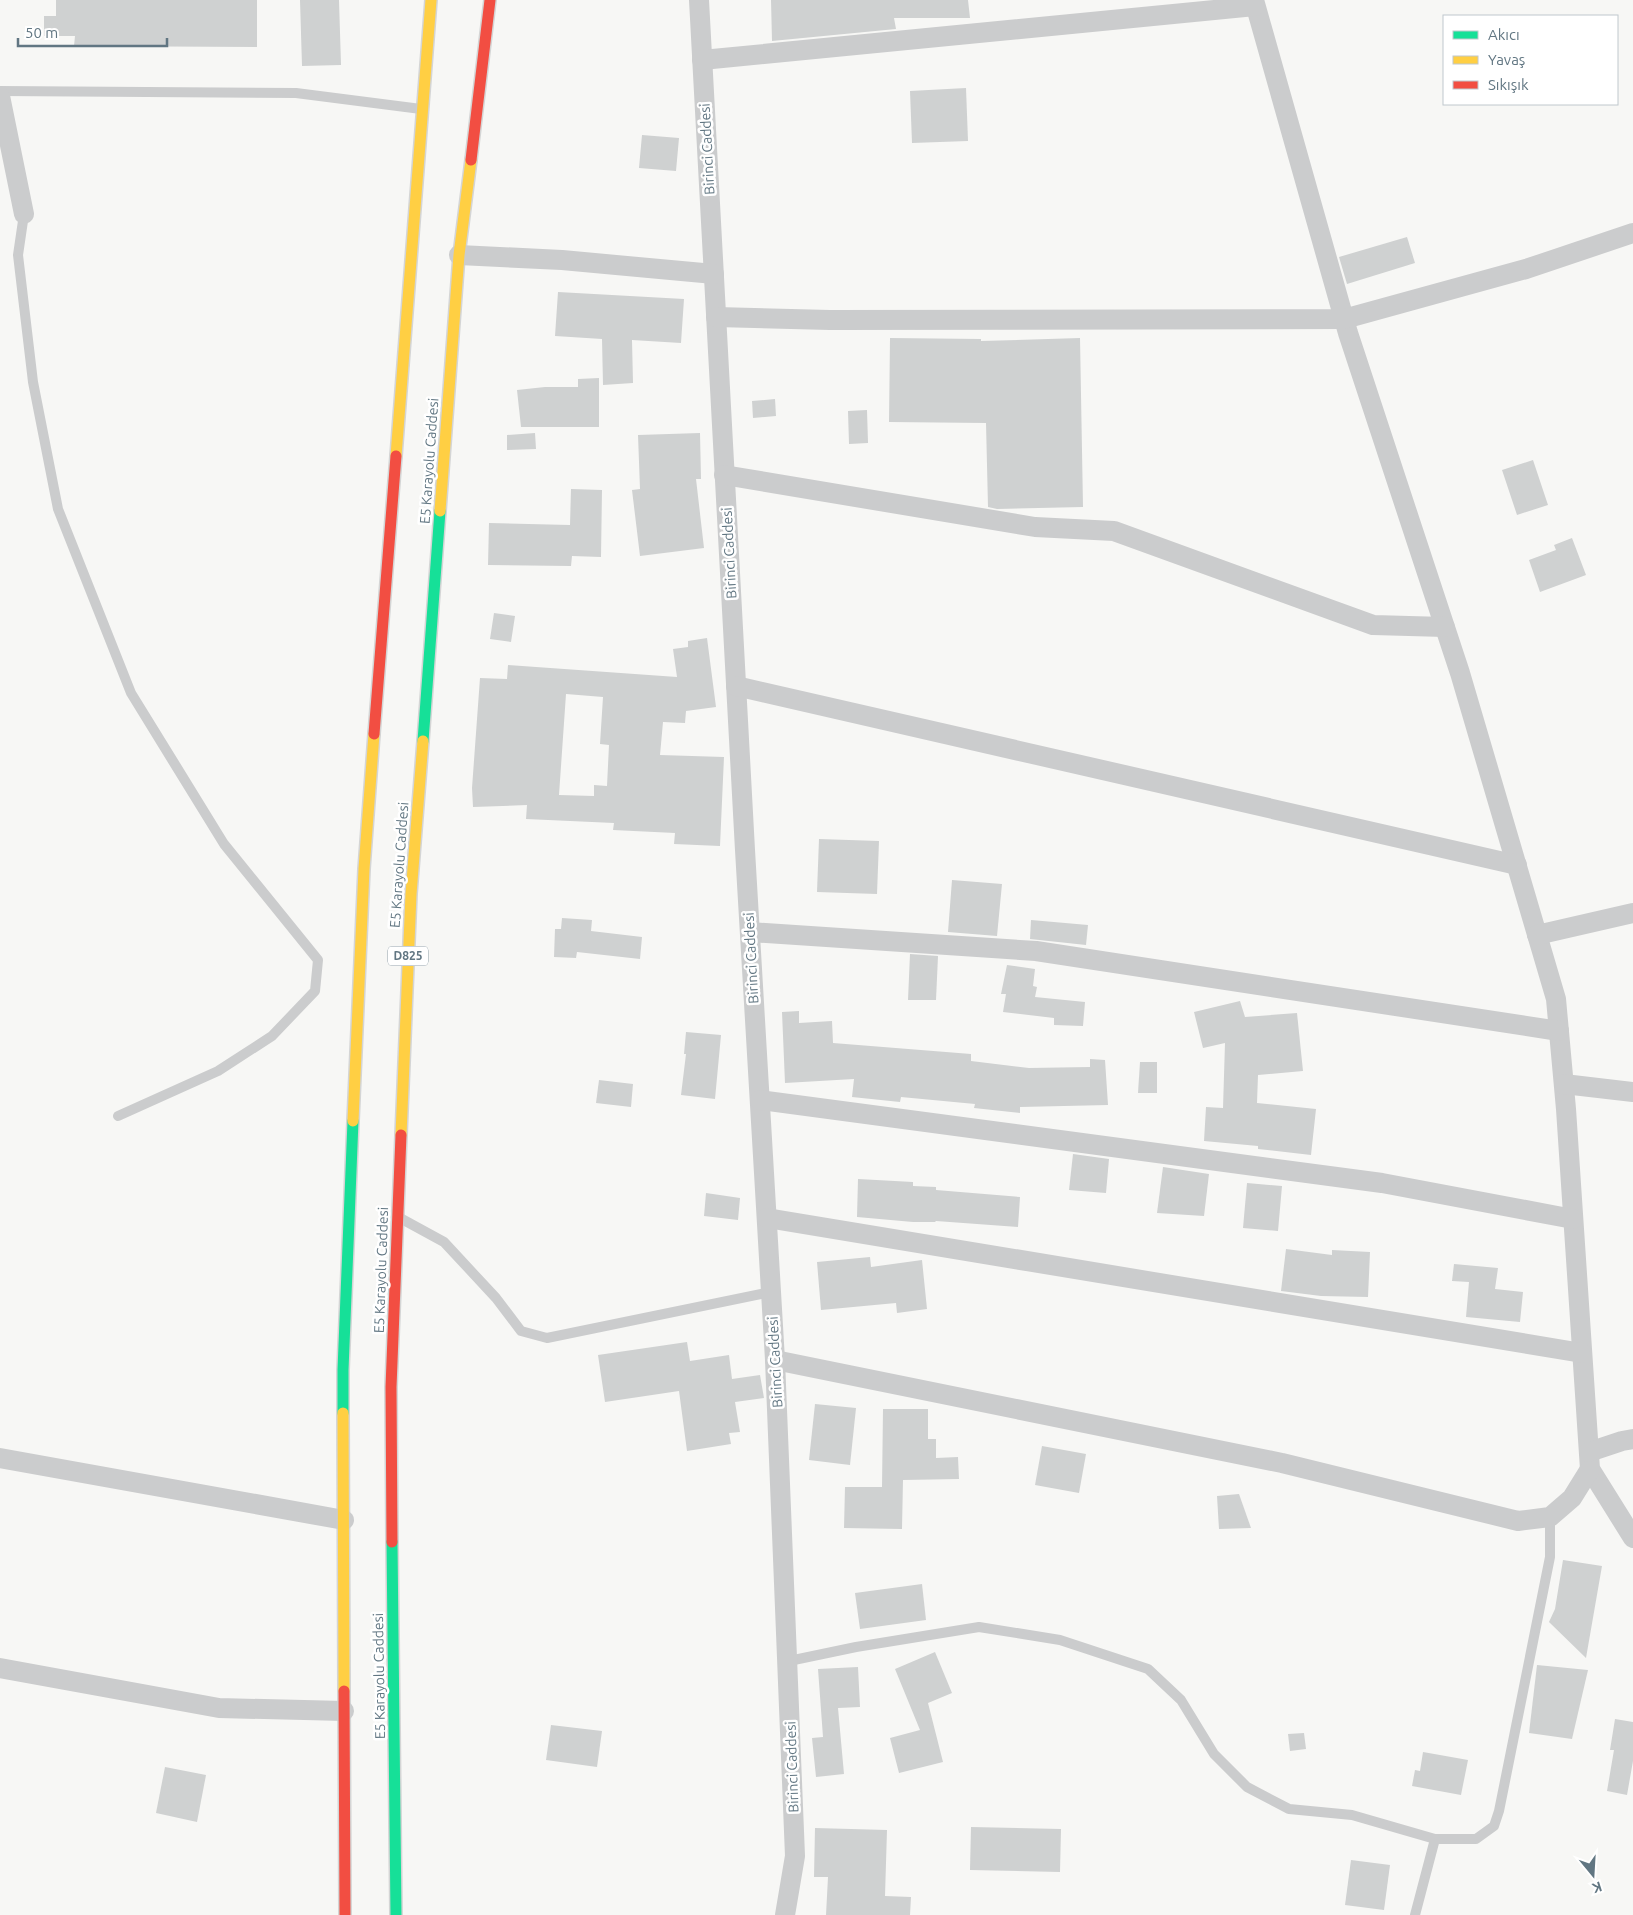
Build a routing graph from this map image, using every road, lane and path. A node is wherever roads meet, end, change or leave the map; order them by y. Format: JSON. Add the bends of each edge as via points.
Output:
{"nodes":[{"id":1,"x":431,"y":0,"type":"edge"},
{"id":2,"x":490,"y":0,"type":"edge"},
{"id":3,"x":698,"y":0,"type":"edge"},
{"id":4,"x":1254,"y":3,"type":"edge"},
{"id":5,"x":702,"y":60,"type":"junction"},
{"id":6,"x":0,"y":91,"type":"edge"},
{"id":7,"x":0,"y":96,"type":"edge"},
{"id":8,"x":423,"y":109,"type":"junction"},
{"id":9,"x":7,"y":162,"type":"edge"},
{"id":10,"x":24,"y":214,"type":"joint"},
{"id":11,"x":1633,"y":234,"type":"edge"},
{"id":12,"x":459,"y":255,"type":"junction"},
{"id":13,"x":714,"y":274,"type":"junction"},
{"id":14,"x":716,"y":317,"type":"junction"},
{"id":15,"x":1344,"y":319,"type":"junction"},
{"id":16,"x":724,"y":475,"type":"junction"},
{"id":17,"x":1445,"y":627,"type":"junction"},
{"id":18,"x":736,"y":686,"type":"junction"},
{"id":19,"x":1517,"y":865,"type":"junction"},
{"id":20,"x":1633,"y":913,"type":"edge"},
{"id":21,"x":750,"y":932,"type":"junction"},
{"id":22,"x":1537,"y":935,"type":"junction"},
{"id":23,"x":1559,"y":1031,"type":"junction"},
{"id":24,"x":1564,"y":1084,"type":"junction"},
{"id":25,"x":1633,"y":1092,"type":"edge"},
{"id":26,"x":760,"y":1100,"type":"junction"},
{"id":27,"x":118,"y":1116,"type":"dead end"},
{"id":28,"x":398,"y":1217,"type":"junction"},
{"id":29,"x":767,"y":1218,"type":"junction"},
{"id":30,"x":1573,"y":1219,"type":"junction"},
{"id":31,"x":771,"y":1292,"type":"junction"},
{"id":32,"x":1582,"y":1353,"type":"junction"},
{"id":33,"x":776,"y":1360,"type":"junction"},
{"id":34,"x":1633,"y":1439,"type":"edge"},
{"id":35,"x":0,"y":1458,"type":"edge"},
{"id":36,"x":1590,"y":1461,"type":"junction"},
{"id":37,"x":1550,"y":1517,"type":"junction"},
{"id":38,"x":344,"y":1520,"type":"junction"},
{"id":39,"x":1633,"y":1538,"type":"edge"},
{"id":40,"x":789,"y":1661,"type":"junction"},
{"id":41,"x":0,"y":1668,"type":"edge"},
{"id":42,"x":344,"y":1711,"type":"junction"},
{"id":43,"x":1435,"y":1839,"type":"junction"},
{"id":44,"x":345,"y":1915,"type":"edge"},
{"id":45,"x":396,"y":1915,"type":"edge"},
{"id":46,"x":785,"y":1915,"type":"edge"},
{"id":47,"x":1415,"y":1915,"type":"edge"}],
"edges":[{"from":1,"to":8,"type":"highway"},
{"from":2,"to":12,"type":"highway","name":"E5 Karayolu Caddesi","number":"D825"},
{"from":3,"to":5,"type":"street","name":"Birinci Caddesi"},
{"from":4,"to":5,"type":"street"},
{"from":4,"to":15,"type":"street"},
{"from":5,"to":13,"type":"street","name":"Birinci Caddesi"},
{"from":6,"to":8,"type":"lane","via":[[296,94]]},
{"from":7,"to":9,"type":"street"},
{"from":8,"to":38,"type":"highway","via":[[364,869],[343,1370]]},
{"from":9,"to":10,"type":"street"},
{"from":10,"to":27,"type":"lane","via":[[18,255],[33,382],[58,509],[131,693],[224,844],[318,960],[316,991],[272,1036],[218,1071]]},
{"from":11,"to":15,"type":"street","via":[[1526,269]]},
{"from":12,"to":13,"type":"street","via":[[562,260]]},
{"from":12,"to":28,"type":"highway","name":"E5 Karayolu Caddesi","number":"D825","via":[[411,894]]},
{"from":13,"to":14,"type":"street","name":"Birinci Caddesi"},
{"from":14,"to":15,"type":"street","via":[[830,320]]},
{"from":14,"to":16,"type":"street","name":"Birinci Caddesi"},
{"from":15,"to":17,"type":"street"},
{"from":16,"to":17,"type":"street","via":[[1035,527],[1114,531],[1372,625]]},
{"from":16,"to":18,"type":"street","name":"Birinci Caddesi"},
{"from":17,"to":19,"type":"street"},
{"from":18,"to":19,"type":"street"},
{"from":18,"to":21,"type":"street","name":"Birinci Caddesi"},
{"from":19,"to":22,"type":"street"},
{"from":20,"to":22,"type":"street"},
{"from":21,"to":23,"type":"street","via":[[1036,951]]},
{"from":21,"to":26,"type":"street","name":"Birinci Caddesi"},
{"from":22,"to":23,"type":"street","via":[[1556,999]]},
{"from":23,"to":24,"type":"street"},
{"from":24,"to":25,"type":"street"},
{"from":24,"to":30,"type":"street"},
{"from":26,"to":29,"type":"street","name":"Birinci Caddesi"},
{"from":26,"to":30,"type":"street","via":[[1382,1182]]},
{"from":28,"to":31,"type":"lane","via":[[444,1242],[496,1298],[520,1331],[547,1338]]},
{"from":28,"to":45,"type":"highway","name":"E5 Karayolu Caddesi","number":"D825","via":[[391,1387]]},
{"from":29,"to":31,"type":"street","name":"Birinci Caddesi"},
{"from":29,"to":32,"type":"street"},
{"from":30,"to":32,"type":"street"},
{"from":31,"to":33,"type":"street","name":"Birinci Caddesi"},
{"from":32,"to":36,"type":"street"},
{"from":33,"to":37,"type":"street","via":[[1282,1463],[1518,1520]]},
{"from":33,"to":40,"type":"street","name":"Birinci Caddesi"},
{"from":34,"to":36,"type":"street","via":[[1622,1441]]},
{"from":35,"to":38,"type":"street"},
{"from":36,"to":37,"type":"street","via":[[1572,1498]]},
{"from":36,"to":39,"type":"street"},
{"from":37,"to":43,"type":"lane","via":[[1550,1557],[1494,1826],[1476,1839]]},
{"from":38,"to":42,"type":"highway"},
{"from":40,"to":43,"type":"lane","via":[[979,1627],[1060,1640],[1148,1669],[1181,1700],[1214,1754],[1247,1787],[1289,1809],[1352,1815]]},
{"from":40,"to":46,"type":"street","name":"Birinci Caddesi","via":[[796,1856]]},
{"from":41,"to":42,"type":"street","via":[[219,1708]]},
{"from":42,"to":44,"type":"highway"},
{"from":43,"to":47,"type":"lane"}]}
